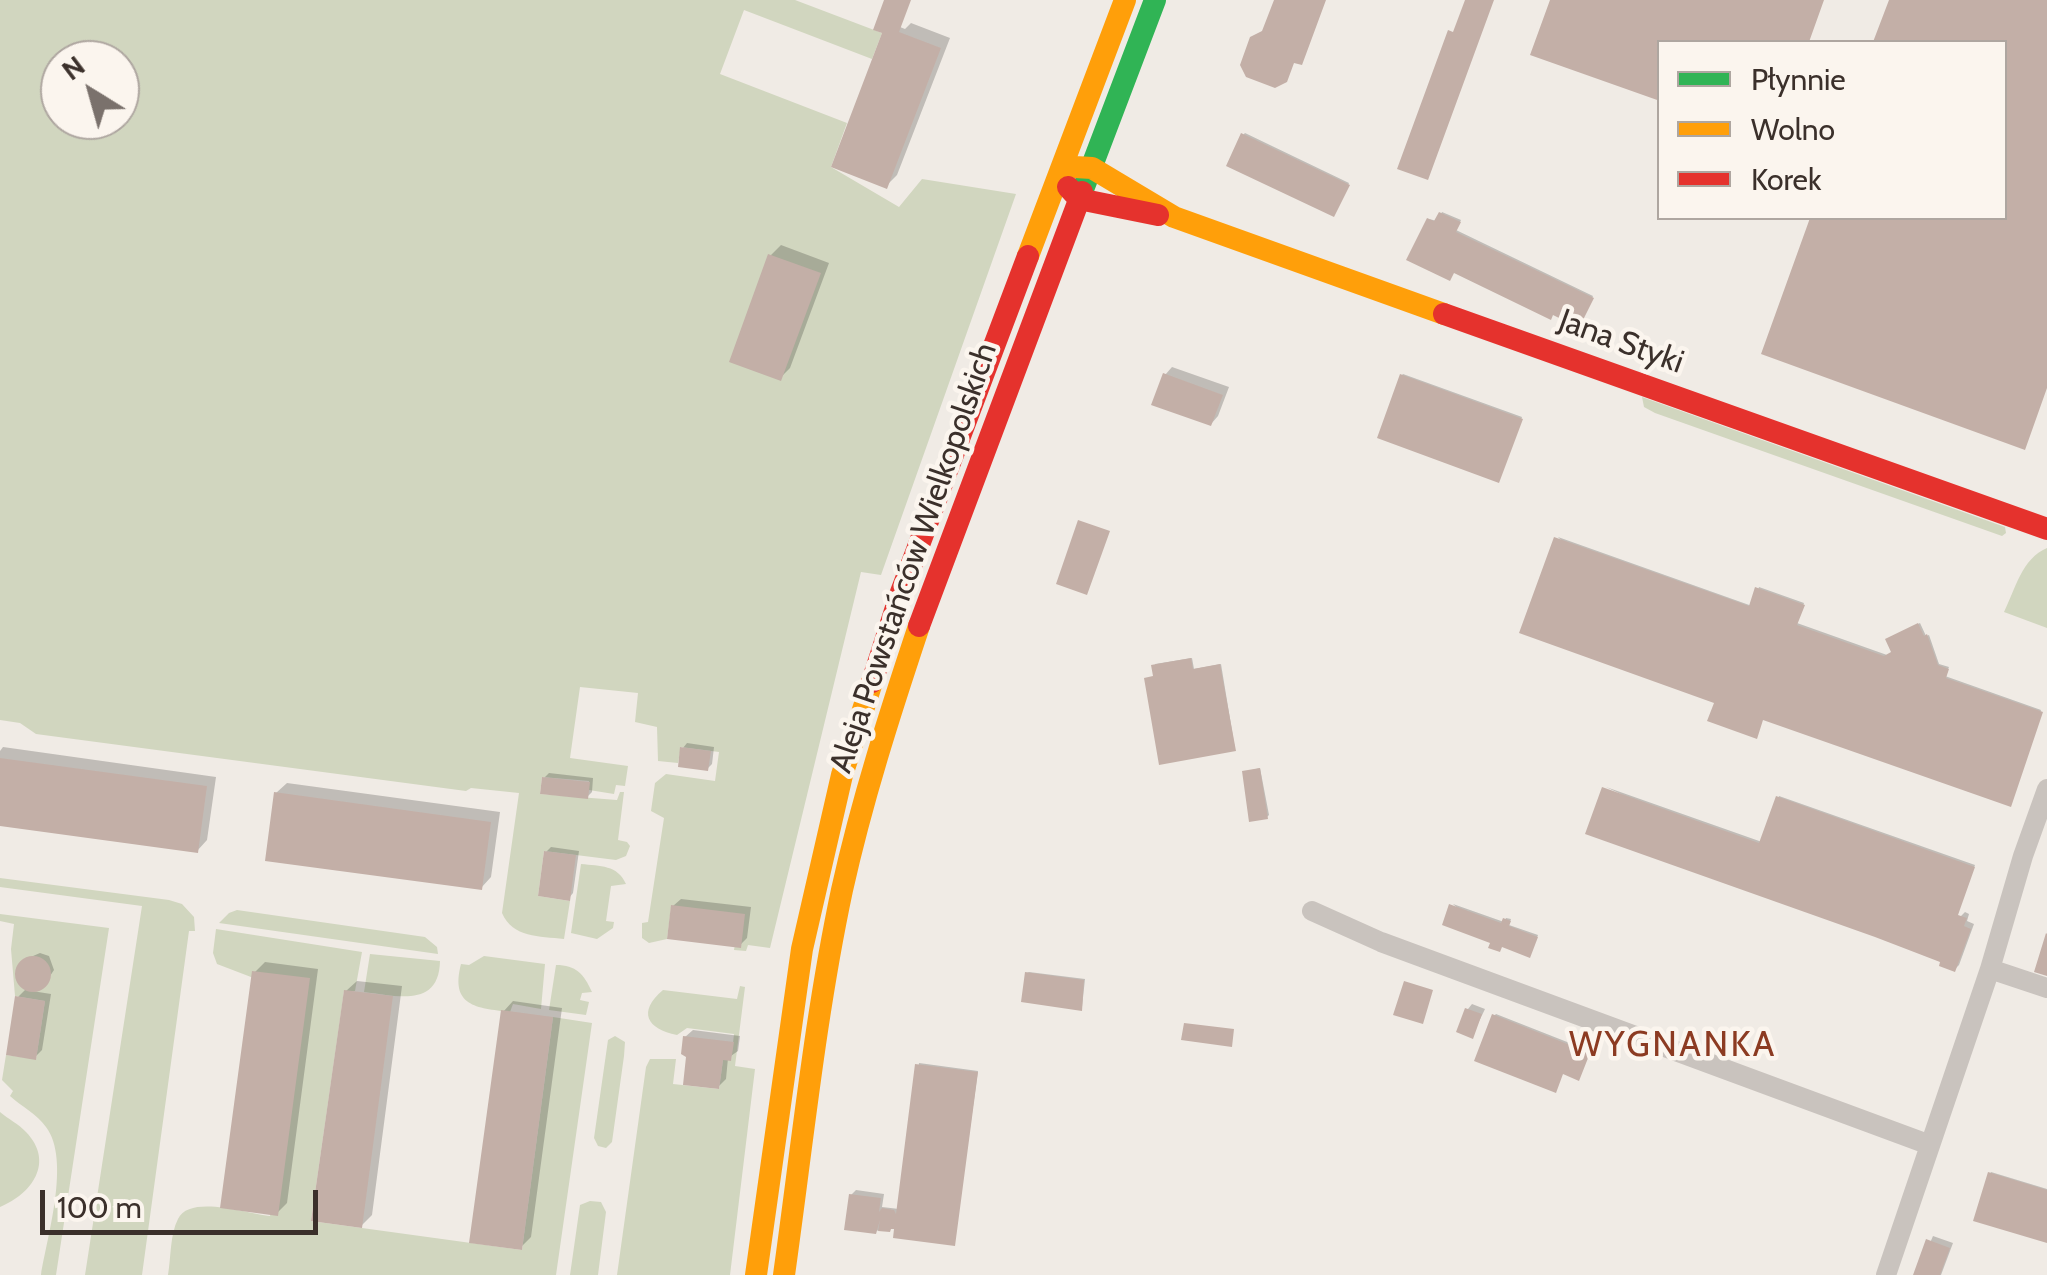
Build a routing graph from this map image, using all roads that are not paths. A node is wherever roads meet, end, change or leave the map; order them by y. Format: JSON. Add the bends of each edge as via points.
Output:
{"nodes":[{"id":1,"x":1125,"y":0,"type":"edge"},
{"id":2,"x":1155,"y":0,"type":"edge"},
{"id":3,"x":1092,"y":168,"type":"junction"},
{"id":4,"x":1060,"y":173,"type":"junction"},
{"id":5,"x":1080,"y":199,"type":"junction"},
{"id":6,"x":1174,"y":217,"type":"junction"},
{"id":7,"x":2047,"y":529,"type":"edge"},
{"id":8,"x":2047,"y":789,"type":"edge"},
{"id":9,"x":1312,"y":912,"type":"dead end"},
{"id":10,"x":1990,"y":969,"type":"junction"},
{"id":11,"x":2047,"y":988,"type":"edge"},
{"id":12,"x":1930,"y":1145,"type":"junction"},
{"id":13,"x":756,"y":1275,"type":"edge"},
{"id":14,"x":784,"y":1275,"type":"edge"},
{"id":15,"x":1886,"y":1275,"type":"edge"}],
"edges":[{"from":1,"to":4,"type":"main road","name":"Aleja Powstańców Wielkopolskich"},
{"from":2,"to":3,"type":"main road","name":"Aleja Powstańców Wielkopolskich"},
{"from":3,"to":4,"type":"main road"},
{"from":3,"to":5,"type":"main road","name":"Aleja Powstańców Wielkopolskich"},
{"from":3,"to":6,"type":"main road","name":"Jana Styki"},
{"from":4,"to":5,"type":"main road"},
{"from":4,"to":13,"type":"main road","name":"Aleja Powstańców Wielkopolskich","via":[[900,596],[842,774],[802,949]]},
{"from":5,"to":6,"type":"main road","name":"Jana Styki"},
{"from":5,"to":14,"type":"main road","name":"Aleja Powstańców Wielkopolskich","via":[[922,614],[870,775],[824,984]]},
{"from":6,"to":7,"type":"main road","name":"Jana Styki"},
{"from":8,"to":10,"type":"street"},
{"from":9,"to":12,"type":"street"},
{"from":10,"to":11,"type":"street"},
{"from":10,"to":12,"type":"street"},
{"from":12,"to":15,"type":"street"}]}
